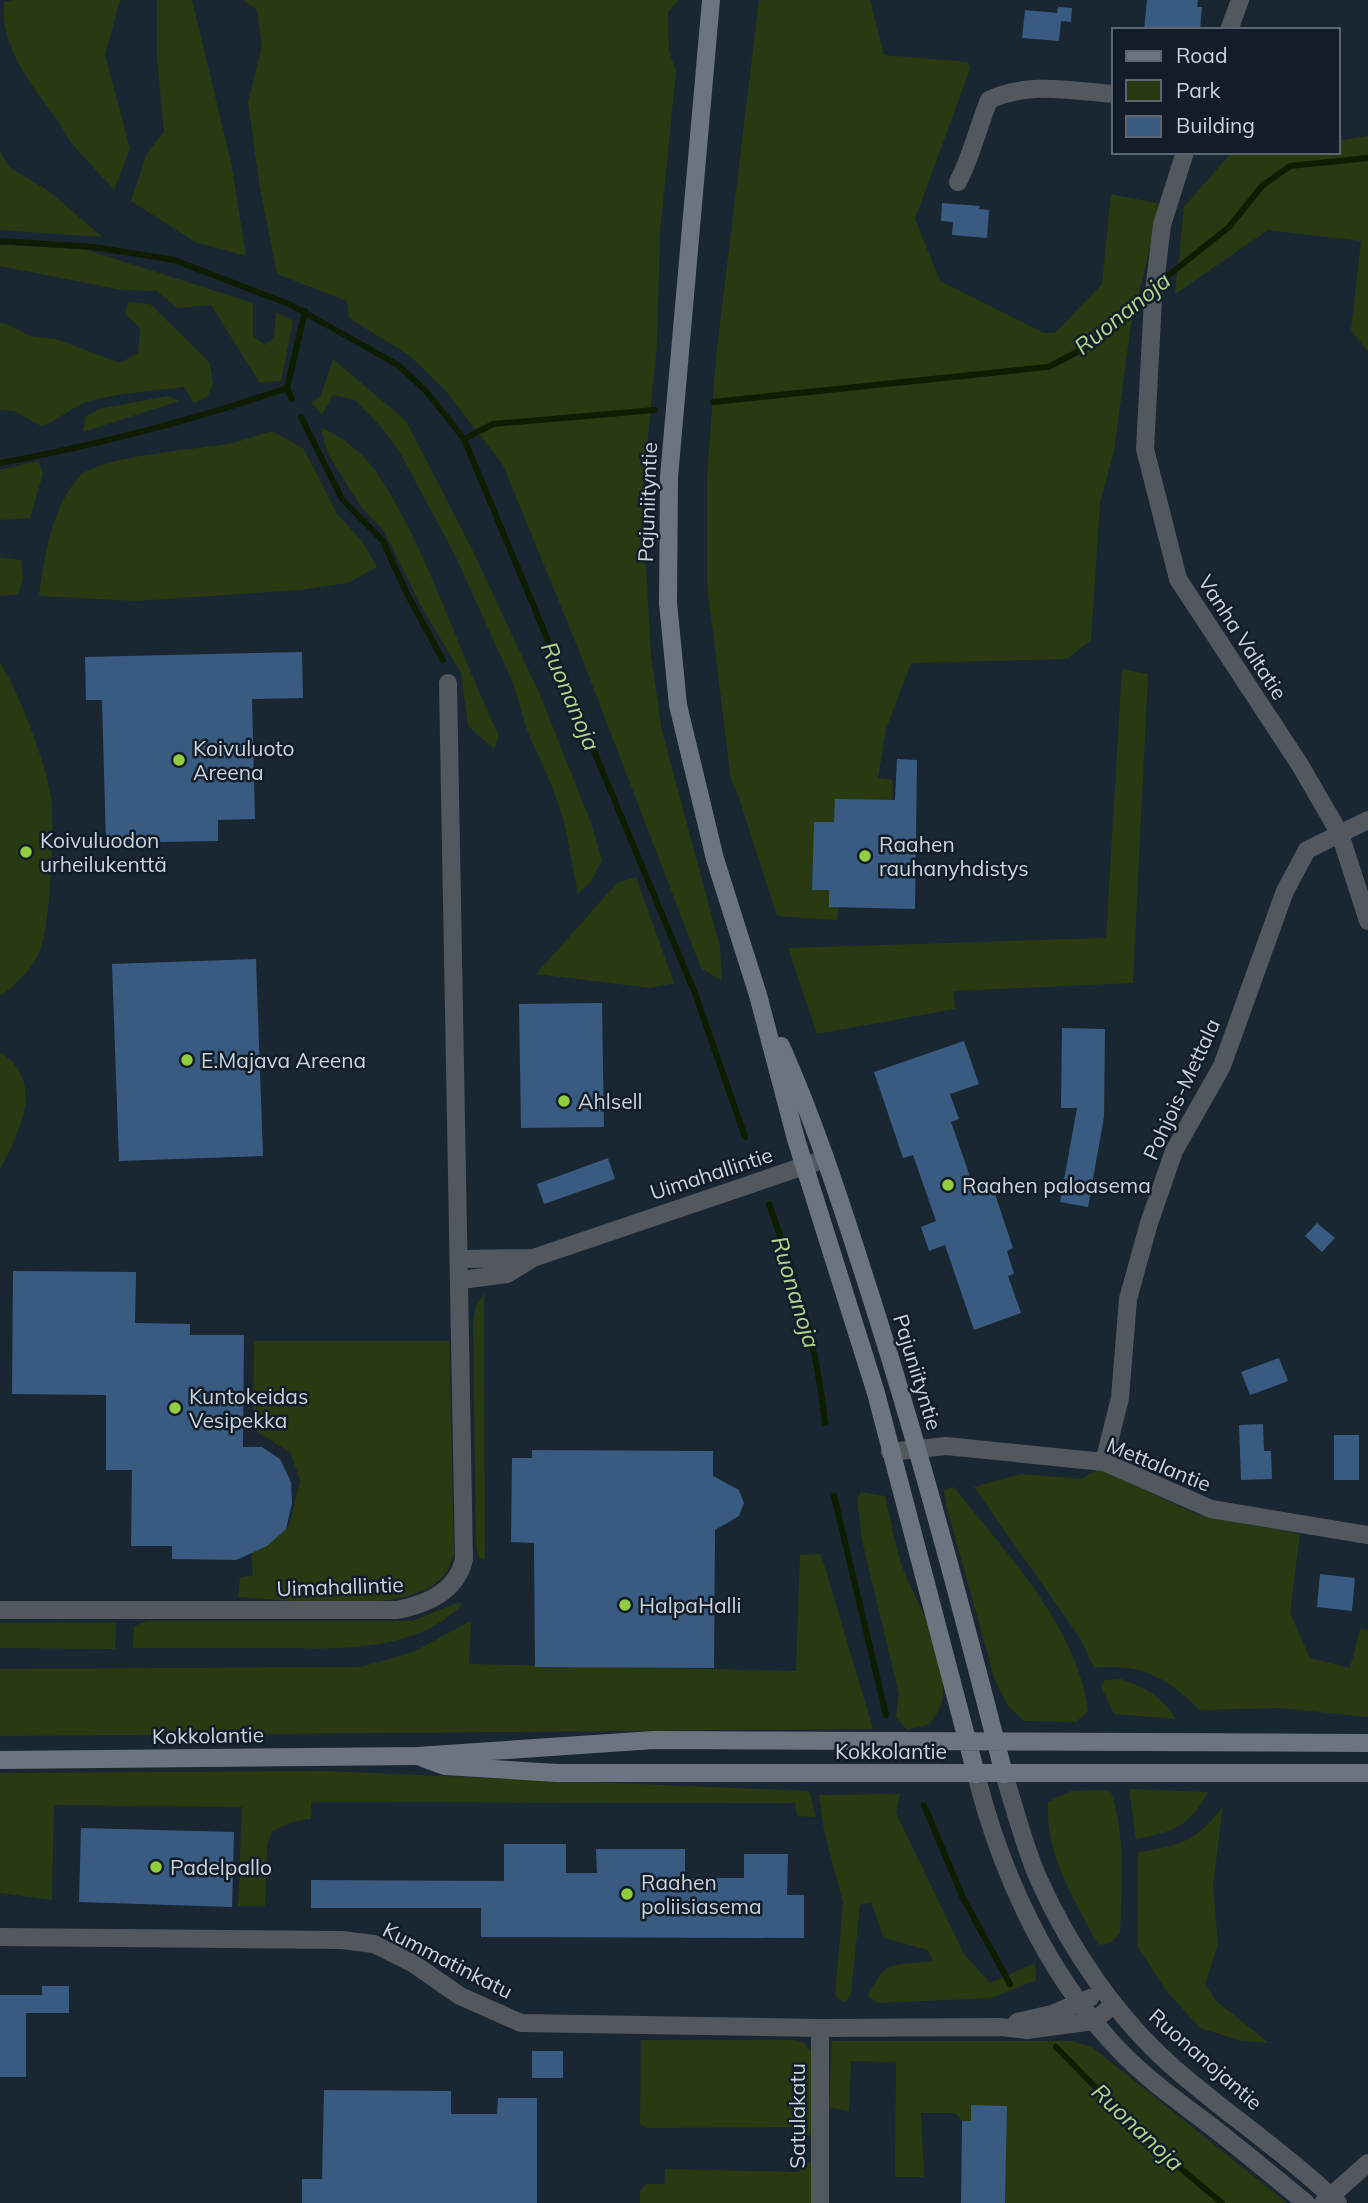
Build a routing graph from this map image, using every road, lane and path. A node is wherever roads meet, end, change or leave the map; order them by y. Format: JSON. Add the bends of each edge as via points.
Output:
{"nodes":[{"id":1,"x":711,"y":0,"type":"edge"},
{"id":2,"x":1240,"y":0,"type":"edge"},
{"id":3,"x":1230,"y":28,"type":"edge"},
{"id":4,"x":1112,"y":94,"type":"edge"},
{"id":5,"x":1184,"y":154,"type":"edge"},
{"id":6,"x":958,"y":182,"type":"dead end"},
{"id":7,"x":449,"y":683,"type":"dead end"},
{"id":8,"x":1368,"y":820,"type":"edge"},
{"id":9,"x":1340,"y":834,"type":"junction"},
{"id":10,"x":1368,"y":921,"type":"edge"},
{"id":11,"x":758,"y":995,"type":"junction"},
{"id":12,"x":825,"y":1159,"type":"junction"},
{"id":13,"x":804,"y":1166,"type":"junction"},
{"id":14,"x":533,"y":1258,"type":"junction"},
{"id":15,"x":460,"y":1259,"type":"junction"},
{"id":16,"x":461,"y":1280,"type":"junction"},
{"id":17,"x":918,"y":1449,"type":"junction"},
{"id":18,"x":890,"y":1452,"type":"junction"},
{"id":19,"x":1104,"y":1462,"type":"junction"},
{"id":20,"x":1368,"y":1535,"type":"edge"},
{"id":21,"x":0,"y":1610,"type":"edge"},
{"id":22,"x":967,"y":1740,"type":"junction"},
{"id":23,"x":995,"y":1740,"type":"junction"},
{"id":24,"x":1368,"y":1743,"type":"edge"},
{"id":25,"x":416,"y":1756,"type":"junction"},
{"id":26,"x":0,"y":1759,"type":"edge"},
{"id":27,"x":1368,"y":1773,"type":"edge"},
{"id":28,"x":975,"y":1774,"type":"junction"},
{"id":29,"x":1004,"y":1774,"type":"junction"},
{"id":30,"x":0,"y":1937,"type":"edge"},
{"id":31,"x":1109,"y":1997,"type":"junction"},
{"id":32,"x":1080,"y":2003,"type":"junction"},
{"id":33,"x":1094,"y":2021,"type":"junction"},
{"id":34,"x":1000,"y":2026,"type":"junction"},
{"id":35,"x":820,"y":2028,"type":"junction"},
{"id":36,"x":1368,"y":2164,"type":"edge"},
{"id":37,"x":1331,"y":2201,"type":"edge"},
{"id":38,"x":820,"y":2203,"type":"edge"},
{"id":39,"x":1306,"y":2203,"type":"edge"}],
"edges":[{"from":1,"to":11,"type":"street","name":"Pajuniityntie","via":[[668,477],[668,603],[678,705],[689,757]]},
{"from":2,"to":3,"type":"street"},
{"from":4,"to":6,"type":"street","via":[[1046,87],[1008,91],[989,100],[972,155]]},
{"from":5,"to":9,"type":"street","name":"Vanha Valtatie","via":[[1162,225],[1145,449],[1178,579]]},
{"from":7,"to":15,"type":"street"},
{"from":8,"to":9,"type":"street","name":"Pohjois-Mettala"},
{"from":9,"to":10,"type":"street","name":"Vanha Valtatie"},
{"from":9,"to":19,"type":"street","name":"Pohjois-Mettala","via":[[1307,850],[1291,881],[1222,1066],[1174,1151],[1128,1299],[1120,1398]]},
{"from":11,"to":12,"type":"street","name":"Pajuniityntie","via":[[797,1081]]},
{"from":11,"to":13,"type":"street","name":"Pajuniityntie"},
{"from":12,"to":13,"type":"street","name":"Uimahallintie"},
{"from":12,"to":17,"type":"street","name":"Pajuniityntie"},
{"from":13,"to":14,"type":"street","name":"Uimahallintie"},
{"from":13,"to":18,"type":"street","name":"Pajuniityntie","via":[[876,1393]]},
{"from":14,"to":15,"type":"street","name":"Uimahallintie"},
{"from":14,"to":16,"type":"street","name":"Uimahallintie","via":[[507,1274]]},
{"from":15,"to":16,"type":"street","name":"Uimahallintie"},
{"from":16,"to":21,"type":"street","name":"Uimahallintie","via":[[464,1559],[457,1578],[441,1594],[411,1608],[384,1611]]},
{"from":17,"to":18,"type":"street","name":"Mettalantie"},
{"from":17,"to":19,"type":"street","name":"Mettalantie","via":[[1005,1450]]},
{"from":17,"to":23,"type":"street","name":"Pajuniityntie"},
{"from":18,"to":22,"type":"street","name":"Pajuniityntie"},
{"from":19,"to":20,"type":"street","name":"Mettalantie","via":[[1212,1509]]},
{"from":22,"to":23,"type":"street","name":"Kokkolantie"},
{"from":22,"to":25,"type":"street","name":"Kokkolantie","via":[[654,1740]]},
{"from":22,"to":28,"type":"street","name":"Pajuniityntie"},
{"from":23,"to":24,"type":"street","name":"Kokkolantie"},
{"from":23,"to":29,"type":"street","name":"Pajuniityntie"},
{"from":25,"to":26,"type":"street","name":"Kokkolantie"},
{"from":25,"to":28,"type":"street","name":"Kokkolantie","via":[[445,1766],[557,1773]]},
{"from":27,"to":29,"type":"street","name":"Kokkolantie"},
{"from":28,"to":29,"type":"street","name":"Kokkolantie"},
{"from":28,"to":32,"type":"street","via":[[987,1821],[1012,1882]]},
{"from":29,"to":31,"type":"street","name":"Ruonanojantie","via":[[1039,1880],[1069,1938]]},
{"from":30,"to":35,"type":"street","name":"Kummatinkatu","via":[[342,1940],[374,1944],[414,1964],[460,1996],[521,2022]]},
{"from":31,"to":32,"type":"street","name":"Kummatinkatu"},
{"from":31,"to":33,"type":"street"},
{"from":31,"to":37,"type":"street","name":"Ruonanojantie","via":[[1173,2067]]},
{"from":32,"to":33,"type":"street"},
{"from":32,"to":34,"type":"street","name":"Kummatinkatu"},
{"from":33,"to":34,"type":"street","name":"Kummatinkatu","via":[[1027,2030]]},
{"from":33,"to":39,"type":"street","via":[[1162,2088]]},
{"from":34,"to":35,"type":"street","name":"Kummatinkatu"},
{"from":35,"to":38,"type":"street","name":"Satulakatu"},
{"from":36,"to":37,"type":"street"}]}
